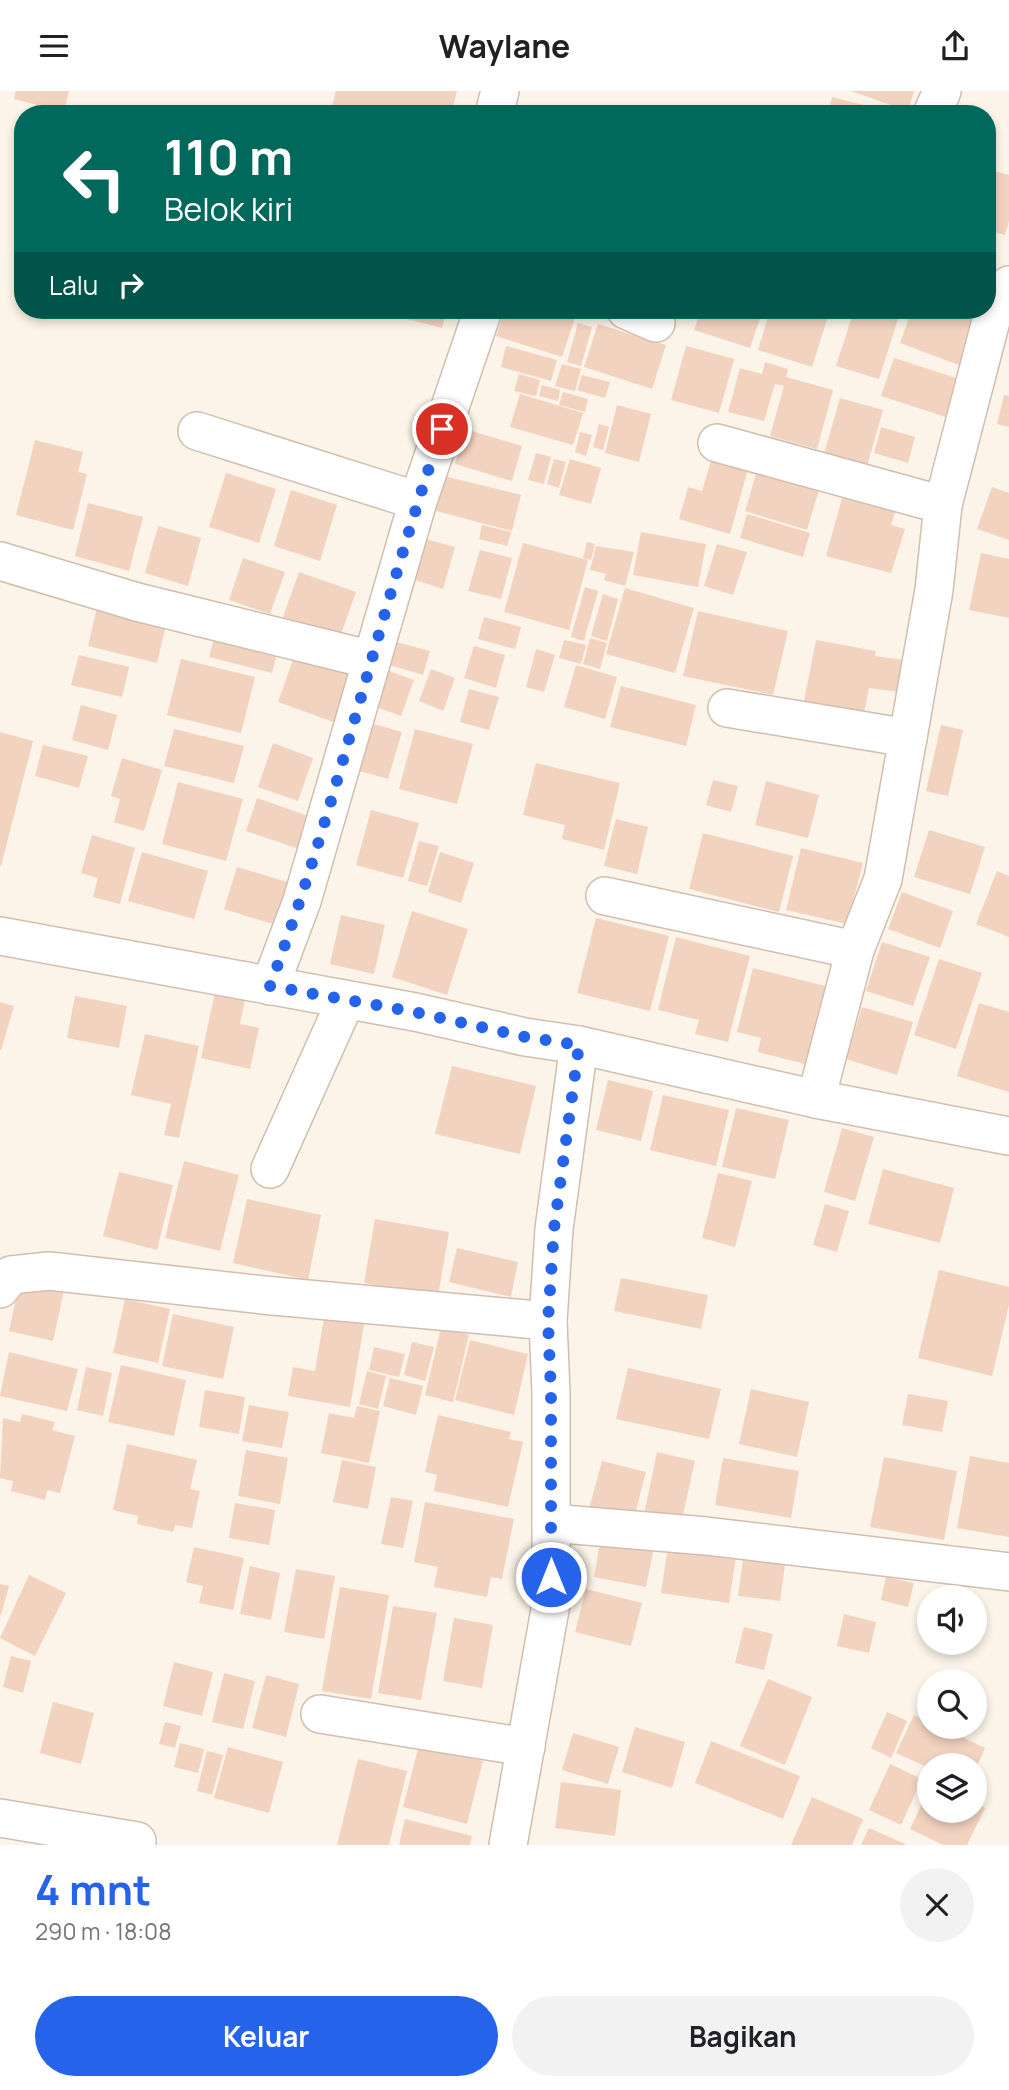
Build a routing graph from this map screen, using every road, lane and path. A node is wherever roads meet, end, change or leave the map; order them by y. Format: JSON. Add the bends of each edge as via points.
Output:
{"nodes":[{"id":1,"x":479,"y":319,"type":"edge"},
{"id":2,"x":991,"y":319,"type":"edge"},
{"id":3,"x":197,"y":431,"type":"dead end"},
{"id":4,"x":717,"y":443,"type":"dead end"},
{"id":5,"x":418,"y":501,"type":"junction"},
{"id":6,"x":943,"y":505,"type":"junction"},
{"id":7,"x":0,"y":561,"type":"edge"},
{"id":8,"x":372,"y":660,"type":"junction"},
{"id":9,"x":727,"y":708,"type":"dead end"},
{"id":10,"x":908,"y":738,"type":"junction"},
{"id":11,"x":605,"y":895,"type":"dead end"},
{"id":12,"x":0,"y":936,"type":"edge"},
{"id":13,"x":855,"y":950,"type":"junction"},
{"id":14,"x":270,"y":986,"type":"junction"},
{"id":15,"x":346,"y":1000,"type":"junction"},
{"id":16,"x":579,"y":1045,"type":"junction"},
{"id":17,"x":817,"y":1099,"type":"junction"},
{"id":18,"x":1009,"y":1136,"type":"edge"},
{"id":19,"x":270,"y":1169,"type":"dead end"},
{"id":20,"x":0,"y":1289,"type":"edge"},
{"id":21,"x":548,"y":1321,"type":"junction"},
{"id":22,"x":551,"y":1524,"type":"junction"},
{"id":23,"x":1009,"y":1572,"type":"edge"},
{"id":24,"x":320,"y":1714,"type":"dead end"},
{"id":25,"x":526,"y":1747,"type":"junction"},
{"id":26,"x":0,"y":1818,"type":"edge"},
{"id":27,"x":143,"y":1844,"type":"edge"},
{"id":28,"x":508,"y":1845,"type":"edge"}],
"edges":[{"from":1,"to":5,"type":"street"},
{"from":2,"to":6,"type":"street"},
{"from":3,"to":5,"type":"street"},
{"from":4,"to":6,"type":"street"},
{"from":5,"to":8,"type":"street"},
{"from":6,"to":10,"type":"street","via":[[934,590]]},
{"from":7,"to":8,"type":"street","via":[[137,602]]},
{"from":8,"to":14,"type":"street","via":[[302,901]]},
{"from":9,"to":10,"type":"street"},
{"from":10,"to":13,"type":"street","via":[[883,879]]},
{"from":11,"to":13,"type":"street"},
{"from":12,"to":14,"type":"street"},
{"from":13,"to":17,"type":"street"},
{"from":14,"to":15,"type":"street"},
{"from":15,"to":16,"type":"street"},
{"from":15,"to":19,"type":"street"},
{"from":16,"to":17,"type":"street"},
{"from":16,"to":21,"type":"street","via":[[554,1229]]},
{"from":17,"to":18,"type":"street"},
{"from":20,"to":21,"type":"street","via":[[11,1275],[49,1271]]},
{"from":21,"to":22,"type":"street"},
{"from":22,"to":23,"type":"street","via":[[706,1536]]},
{"from":22,"to":25,"type":"street","via":[[551,1604]]},
{"from":24,"to":25,"type":"street"},
{"from":25,"to":28,"type":"street"},
{"from":26,"to":27,"type":"street"}]}
